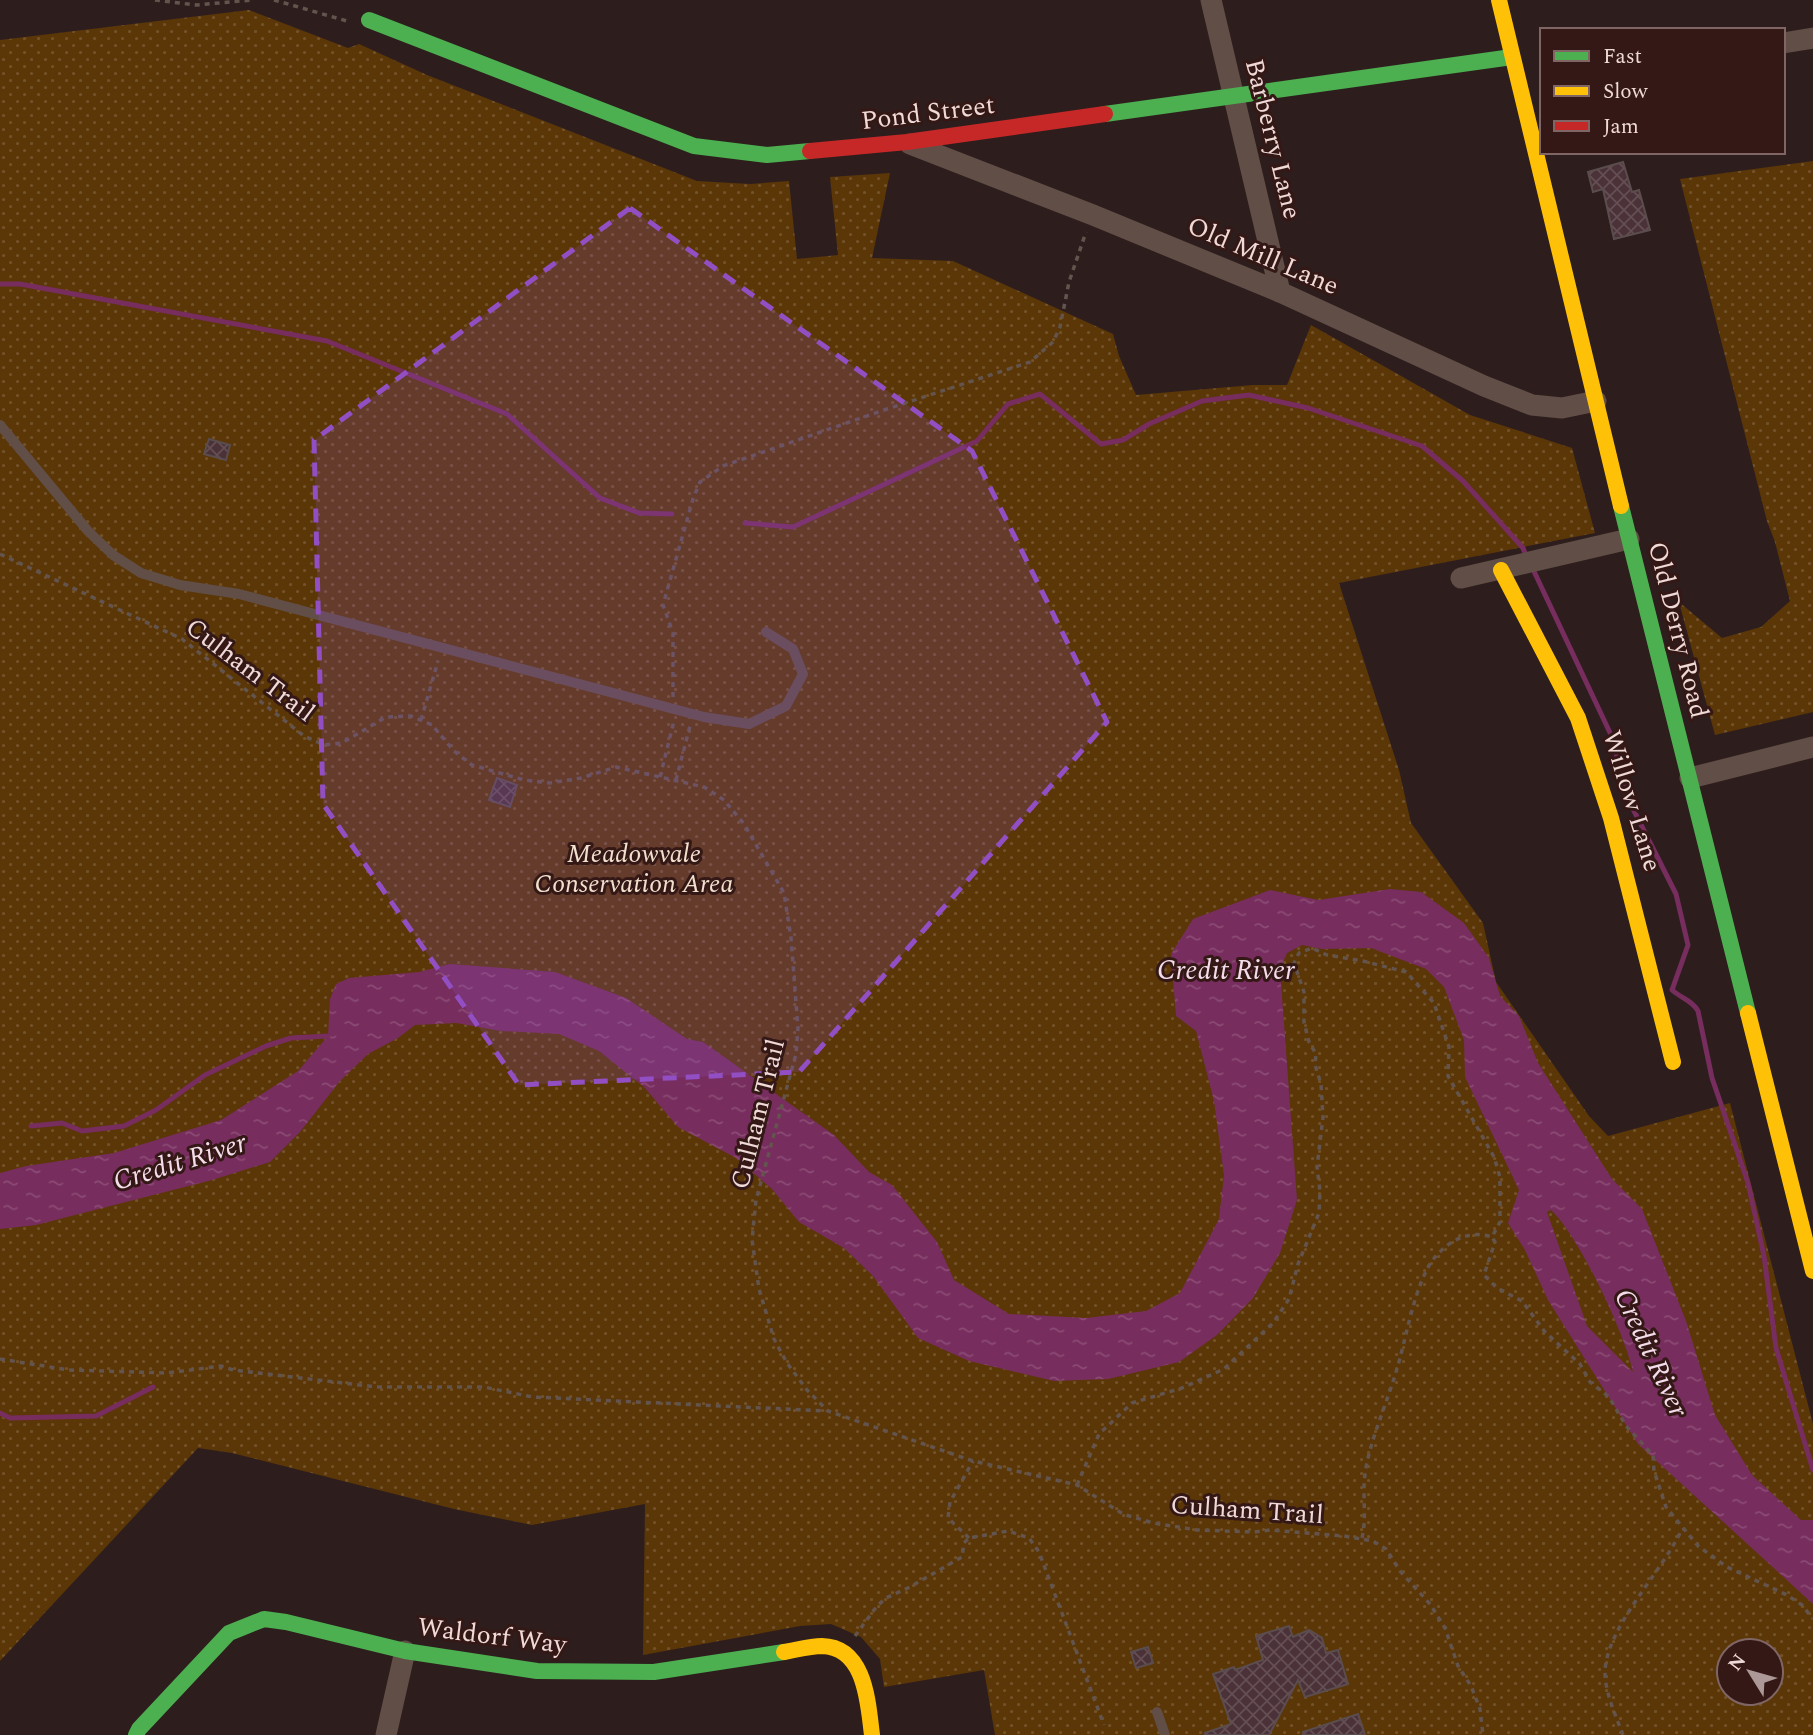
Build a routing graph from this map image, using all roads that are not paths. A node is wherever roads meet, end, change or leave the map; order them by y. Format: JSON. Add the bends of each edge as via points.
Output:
{"nodes":[{"id":1,"x":1211,"y":0,"type":"edge"},
{"id":2,"x":1499,"y":0,"type":"edge"},
{"id":3,"x":369,"y":20,"type":"road end"},
{"id":4,"x":1813,"y":38,"type":"edge"},
{"id":5,"x":1785,"y":43,"type":"edge"},
{"id":6,"x":1512,"y":57,"type":"junction"},
{"id":7,"x":1235,"y":98,"type":"junction"},
{"id":8,"x":907,"y":142,"type":"junction"},
{"id":9,"x":1280,"y":292,"type":"junction"},
{"id":10,"x":1597,"y":401,"type":"junction"},
{"id":11,"x":0,"y":425,"type":"edge"},
{"id":12,"x":1629,"y":539,"type":"junction"},
{"id":13,"x":1517,"y":567,"type":"junction"},
{"id":14,"x":1461,"y":578,"type":"dead end"},
{"id":15,"x":766,"y":632,"type":"dead end"},
{"id":16,"x":1813,"y":747,"type":"edge"},
{"id":17,"x":1689,"y":778,"type":"junction"},
{"id":18,"x":1673,"y":1062,"type":"dead end"},
{"id":19,"x":1813,"y":1271,"type":"edge"},
{"id":20,"x":405,"y":1651,"type":"junction"},
{"id":21,"x":1157,"y":1712,"type":"dead end"},
{"id":22,"x":136,"y":1735,"type":"edge"},
{"id":23,"x":386,"y":1735,"type":"edge"},
{"id":24,"x":872,"y":1735,"type":"edge"},
{"id":25,"x":1165,"y":1735,"type":"edge"}],
"edges":[{"from":1,"to":7,"type":"street","name":"Barberry Lane"},
{"from":2,"to":6,"type":"street","name":"Old Derry Road"},
{"from":3,"to":8,"type":"street","name":"Pond Street","via":[[694,146],[767,155]]},
{"from":4,"to":5,"type":"street"},
{"from":6,"to":7,"type":"street","name":"Pond Street"},
{"from":6,"to":10,"type":"street","name":"Old Derry Road"},
{"from":7,"to":8,"type":"street","name":"Pond Street"},
{"from":7,"to":9,"type":"street","name":"Barberry Lane"},
{"from":8,"to":9,"type":"street","name":"Old Mill Lane"},
{"from":9,"to":10,"type":"street","name":"Old Mill Lane","via":[[1532,405],[1562,408]]},
{"from":10,"to":12,"type":"street","name":"Old Derry Road"},
{"from":11,"to":15,"type":"lane","via":[[113,555],[141,573],[180,585],[239,594],[676,710],[749,724],[786,706],[803,674],[793,649]]},
{"from":12,"to":13,"type":"street"},
{"from":12,"to":17,"type":"street","name":"Old Derry Road"},
{"from":13,"to":14,"type":"street"},
{"from":13,"to":18,"type":"street","name":"Willow Lane","via":[[1546,653],[1578,718],[1611,818]]},
{"from":16,"to":17,"type":"street"},
{"from":17,"to":19,"type":"street","name":"Old Derry Road"},
{"from":20,"to":22,"type":"street","name":"Waldorf Way","via":[[264,1619],[229,1633]]},
{"from":20,"to":23,"type":"street"},
{"from":20,"to":24,"type":"street","name":"Waldorf Way","via":[[537,1671],[654,1672],[824,1646],[844,1652],[857,1667]]},
{"from":21,"to":25,"type":"lane"}]}
